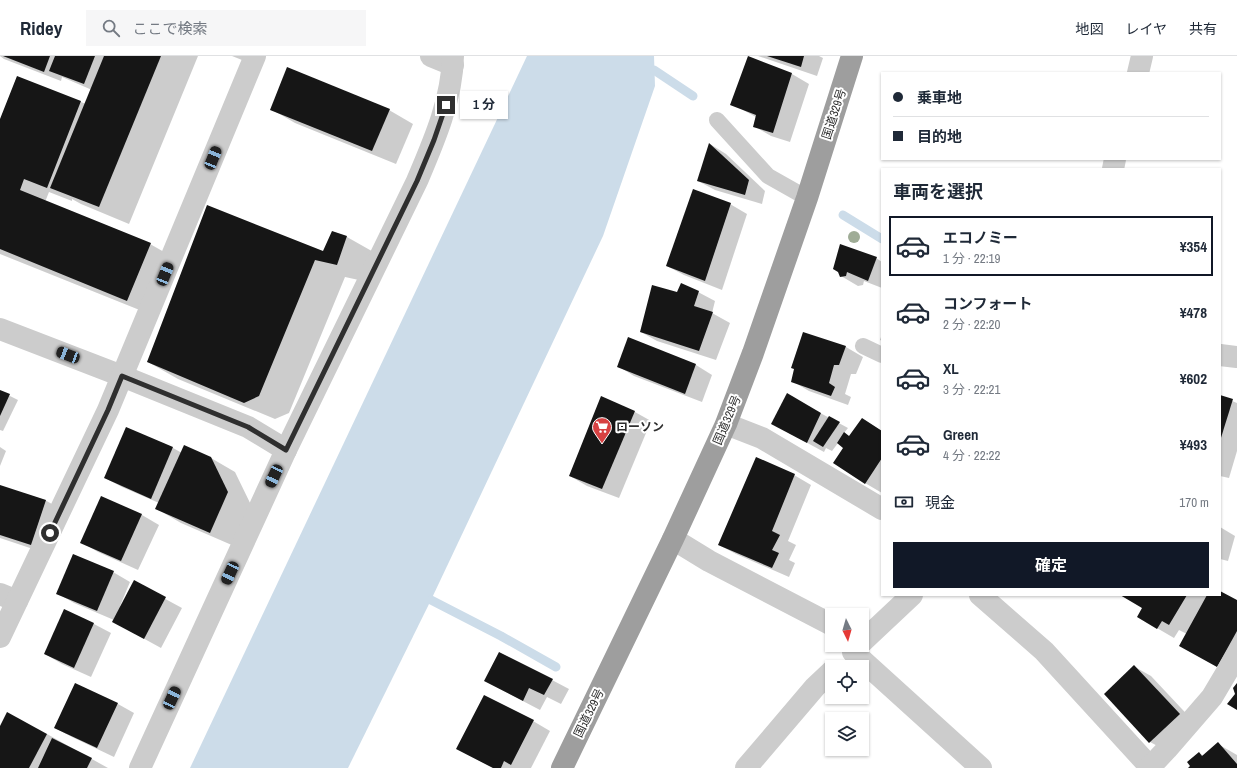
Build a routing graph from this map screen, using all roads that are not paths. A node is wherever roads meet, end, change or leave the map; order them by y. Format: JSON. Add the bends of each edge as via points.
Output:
{"nodes":[{"id":1,"x":255,"y":56,"type":"edge"},
{"id":2,"x":431,"y":56,"type":"edge"},
{"id":3,"x":852,"y":56,"type":"edge"},
{"id":4,"x":1142,"y":56,"type":"edge"},
{"id":5,"x":453,"y":60,"type":"edge"},
{"id":6,"x":1138,"y":72,"type":"edge"},
{"id":7,"x":717,"y":120,"type":"dead end"},
{"id":8,"x":807,"y":198,"type":"junction"},
{"id":9,"x":0,"y":329,"type":"edge"},
{"id":10,"x":863,"y":346,"type":"dead end"},
{"id":11,"x":881,"y":355,"type":"edge"},
{"id":12,"x":1221,"y":355,"type":"edge"},
{"id":13,"x":1237,"y":356,"type":"edge"},
{"id":14,"x":122,"y":376,"type":"junction"},
{"id":15,"x":726,"y":424,"type":"junction"},
{"id":16,"x":286,"y":450,"type":"junction"},
{"id":17,"x":881,"y":508,"type":"edge"},
{"id":18,"x":673,"y":539,"type":"junction"},
{"id":19,"x":911,"y":596,"type":"edge"},
{"id":20,"x":981,"y":596,"type":"edge"},
{"id":21,"x":9,"y":597,"type":"edge"},
{"id":22,"x":825,"y":621,"type":"edge"},
{"id":23,"x":869,"y":636,"type":"edge"},
{"id":24,"x":0,"y":637,"type":"edge"},
{"id":25,"x":852,"y":652,"type":"edge"},
{"id":26,"x":868,"y":652,"type":"edge"},
{"id":27,"x":1237,"y":655,"type":"edge"},
{"id":28,"x":843,"y":660,"type":"edge"},
{"id":29,"x":825,"y":678,"type":"edge"},
{"id":30,"x":1144,"y":765,"type":"edge"},
{"id":31,"x":566,"y":766,"type":"edge"},
{"id":32,"x":140,"y":768,"type":"edge"},
{"id":33,"x":746,"y":768,"type":"edge"},
{"id":34,"x":981,"y":768,"type":"edge"}],
"edges":[{"from":1,"to":14,"type":"street"},
{"from":2,"to":5,"type":"street"},
{"from":3,"to":8,"type":"highway","name":"国道329号"},
{"from":4,"to":6,"type":"street"},
{"from":5,"to":16,"type":"street","via":[[446,105],[417,181]]},
{"from":7,"to":8,"type":"lane","via":[[768,176]]},
{"from":8,"to":15,"type":"highway","name":"国道329号","via":[[754,353]]},
{"from":9,"to":14,"type":"street"},
{"from":10,"to":11,"type":"lane"},
{"from":12,"to":13,"type":"street"},
{"from":14,"to":16,"type":"street","via":[[248,427]]},
{"from":14,"to":21,"type":"street","via":[[104,417]]},
{"from":15,"to":17,"type":"street","via":[[762,438]]},
{"from":15,"to":18,"type":"highway","name":"国道329号"},
{"from":16,"to":32,"type":"street"},
{"from":18,"to":22,"type":"street","via":[[709,562]]},
{"from":18,"to":31,"type":"highway","name":"国道329号"},
{"from":19,"to":23,"type":"street"},
{"from":20,"to":30,"type":"street","via":[[1044,651]]},
{"from":21,"to":24,"type":"street"},
{"from":25,"to":28,"type":"street"},
{"from":26,"to":34,"type":"street"},
{"from":27,"to":30,"type":"street","via":[[1212,697],[1167,749]]},
{"from":29,"to":33,"type":"street"}]}
